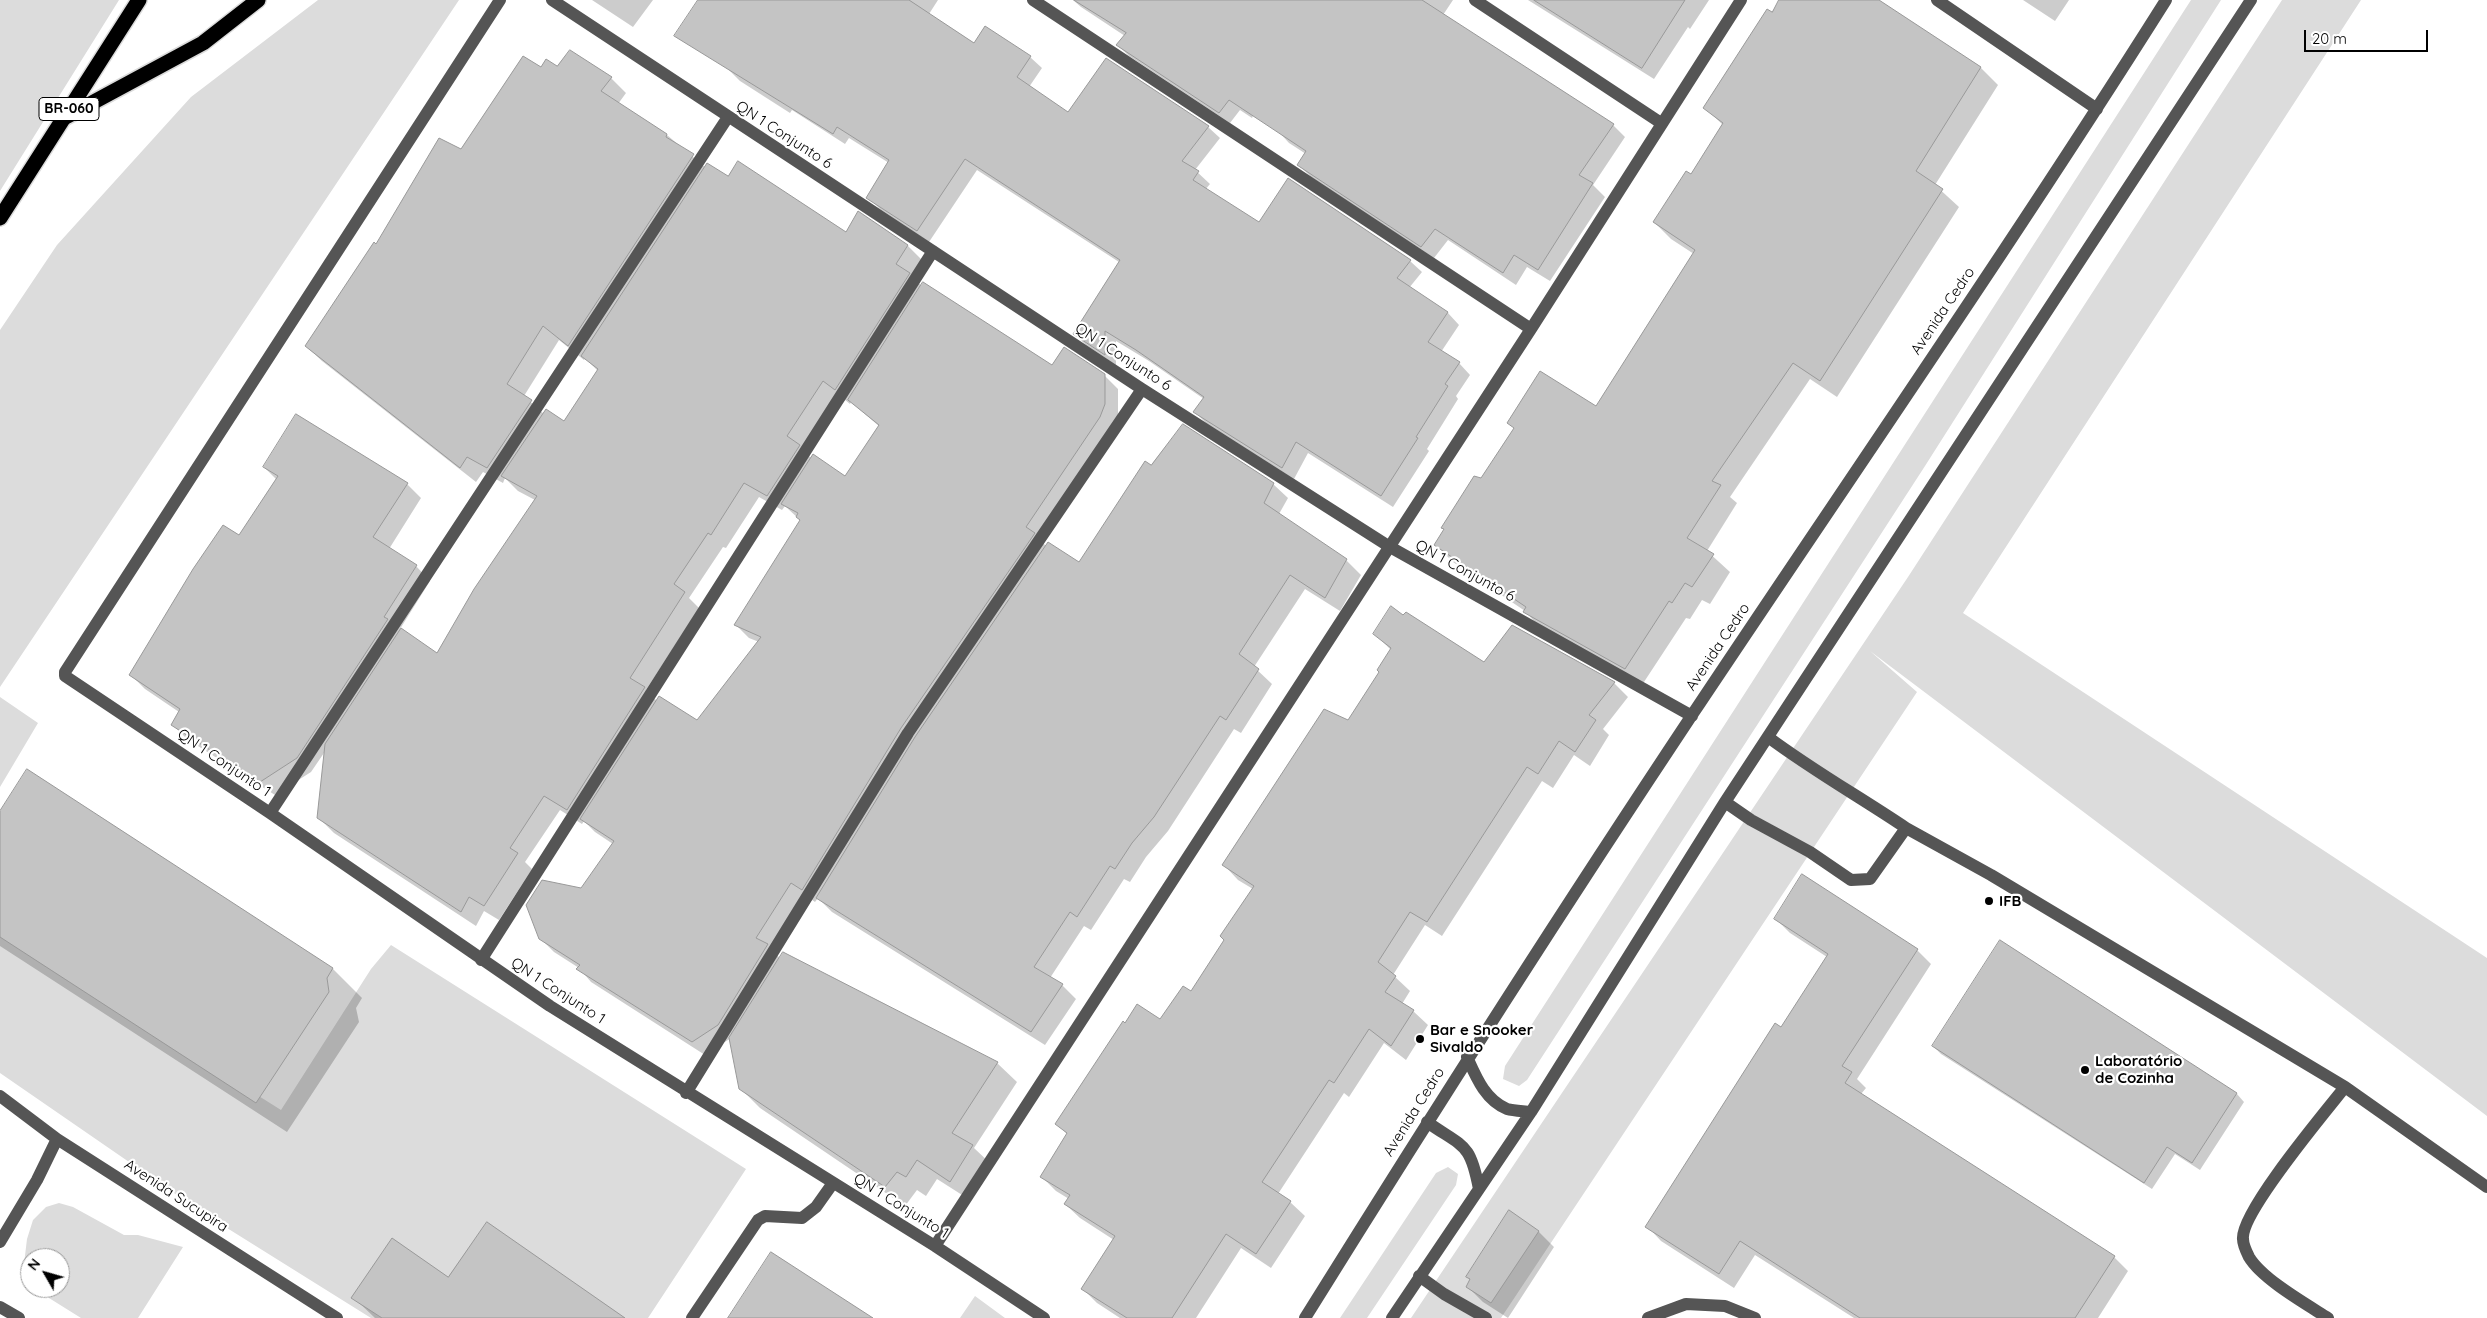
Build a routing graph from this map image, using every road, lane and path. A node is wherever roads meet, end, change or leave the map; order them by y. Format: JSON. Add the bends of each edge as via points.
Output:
{"nodes":[{"id":1,"x":139,"y":0,"type":"edge"},
{"id":2,"x":258,"y":0,"type":"edge"},
{"id":3,"x":500,"y":0,"type":"edge"},
{"id":4,"x":552,"y":0,"type":"edge"},
{"id":5,"x":1033,"y":0,"type":"edge"},
{"id":6,"x":1475,"y":0,"type":"edge"},
{"id":7,"x":1740,"y":0,"type":"edge"},
{"id":8,"x":1937,"y":0,"type":"edge"},
{"id":9,"x":2166,"y":0,"type":"edge"},
{"id":10,"x":2251,"y":0,"type":"edge"},
{"id":11,"x":2097,"y":109,"type":"junction"},
{"id":12,"x":728,"y":117,"type":"junction"},
{"id":13,"x":63,"y":119,"type":"junction"},
{"id":14,"x":1661,"y":123,"type":"junction"},
{"id":15,"x":0,"y":218,"type":"edge"},
{"id":16,"x":933,"y":252,"type":"junction"},
{"id":17,"x":1532,"y":329,"type":"junction"},
{"id":18,"x":1142,"y":389,"type":"junction"},
{"id":19,"x":1390,"y":547,"type":"junction"},
{"id":20,"x":1692,"y":716,"type":"junction"},
{"id":21,"x":1768,"y":737,"type":"junction"},
{"id":22,"x":1725,"y":802,"type":"junction"},
{"id":23,"x":270,"y":813,"type":"junction"},
{"id":24,"x":1906,"y":828,"type":"junction"},
{"id":25,"x":481,"y":960,"type":"junction"},
{"id":26,"x":1467,"y":1057,"type":"junction"},
{"id":27,"x":2345,"y":1087,"type":"junction"},
{"id":28,"x":686,"y":1092,"type":"junction"},
{"id":29,"x":0,"y":1096,"type":"edge"},
{"id":30,"x":1530,"y":1112,"type":"junction"},
{"id":31,"x":1427,"y":1122,"type":"junction"},
{"id":32,"x":57,"y":1139,"type":"junction"},
{"id":33,"x":833,"y":1183,"type":"junction"},
{"id":34,"x":2487,"y":1187,"type":"edge"},
{"id":35,"x":1479,"y":1189,"type":"junction"},
{"id":36,"x":0,"y":1242,"type":"edge"},
{"id":37,"x":935,"y":1246,"type":"junction"},
{"id":38,"x":1419,"y":1276,"type":"junction"},
{"id":39,"x":0,"y":1307,"type":"edge"},
{"id":40,"x":19,"y":1318,"type":"edge"},
{"id":41,"x":337,"y":1318,"type":"edge"},
{"id":42,"x":692,"y":1318,"type":"edge"},
{"id":43,"x":1044,"y":1318,"type":"edge"},
{"id":44,"x":1304,"y":1318,"type":"edge"},
{"id":45,"x":1392,"y":1318,"type":"edge"},
{"id":46,"x":1486,"y":1318,"type":"edge"},
{"id":47,"x":1648,"y":1318,"type":"edge"},
{"id":48,"x":1755,"y":1318,"type":"edge"},
{"id":49,"x":2328,"y":1318,"type":"edge"}],
"edges":[{"from":1,"to":13,"type":"highway","number":"BR-060"},
{"from":2,"to":13,"type":"highway","via":[[202,43]]},
{"from":3,"to":23,"type":"street","name":"QN 1 Conjunto 1","via":[[65,672],[65,676]]},
{"from":4,"to":12,"type":"street","name":"QN 1 Conjunto 6"},
{"from":5,"to":17,"type":"street"},
{"from":6,"to":14,"type":"street"},
{"from":7,"to":14,"type":"street"},
{"from":8,"to":11,"type":"street"},
{"from":9,"to":11,"type":"street","name":"Avenida Cedro"},
{"from":10,"to":21,"type":"street"},
{"from":11,"to":20,"type":"street","name":"Avenida Cedro"},
{"from":12,"to":16,"type":"street","name":"QN 1 Conjunto 6"},
{"from":12,"to":23,"type":"street"},
{"from":13,"to":15,"type":"highway","number":"BR-060"},
{"from":14,"to":17,"type":"street"},
{"from":16,"to":18,"type":"street","name":"QN 1 Conjunto 6"},
{"from":16,"to":25,"type":"street"},
{"from":17,"to":19,"type":"street"},
{"from":18,"to":19,"type":"street","name":"QN 1 Conjunto 6"},
{"from":18,"to":28,"type":"street","via":[[908,733]]},
{"from":19,"to":20,"type":"street","name":"QN 1 Conjunto 6"},
{"from":19,"to":37,"type":"street"},
{"from":20,"to":26,"type":"street","name":"Avenida Cedro"},
{"from":21,"to":22,"type":"street"},
{"from":21,"to":24,"type":"street"},
{"from":22,"to":24,"type":"street","via":[[1851,880],[1870,879]]},
{"from":22,"to":30,"type":"street"},
{"from":23,"to":25,"type":"street","name":"QN 1 Conjunto 1"},
{"from":24,"to":27,"type":"street","via":[[1991,875]]},
{"from":25,"to":28,"type":"street","name":"QN 1 Conjunto 1"},
{"from":26,"to":30,"type":"street","via":[[1481,1087],[1491,1098],[1507,1109]]},
{"from":26,"to":31,"type":"street","name":"Avenida Cedro"},
{"from":27,"to":34,"type":"street"},
{"from":27,"to":49,"type":"street","via":[[2277,1174],[2250,1218],[2243,1238],[2250,1258],[2275,1282]]},
{"from":28,"to":33,"type":"street","name":"QN 1 Conjunto 1"},
{"from":29,"to":32,"type":"street","name":"Avenida Sucupira"},
{"from":30,"to":35,"type":"street"},
{"from":31,"to":35,"type":"street","via":[[1465,1147],[1474,1162]]},
{"from":31,"to":44,"type":"street","name":"Avenida Cedro"},
{"from":32,"to":36,"type":"street"},
{"from":32,"to":41,"type":"street","name":"Avenida Sucupira"},
{"from":33,"to":37,"type":"street","name":"QN 1 Conjunto 1"},
{"from":33,"to":42,"type":"street","via":[[816,1207],[802,1218],[765,1216],[758,1220]]},
{"from":35,"to":38,"type":"street"},
{"from":37,"to":43,"type":"street","name":"QN 1 Conjunto 1"},
{"from":38,"to":45,"type":"street"},
{"from":38,"to":46,"type":"street"},
{"from":39,"to":40,"type":"street"},
{"from":47,"to":48,"type":"street","via":[[1686,1304],[1725,1306]]}]}
